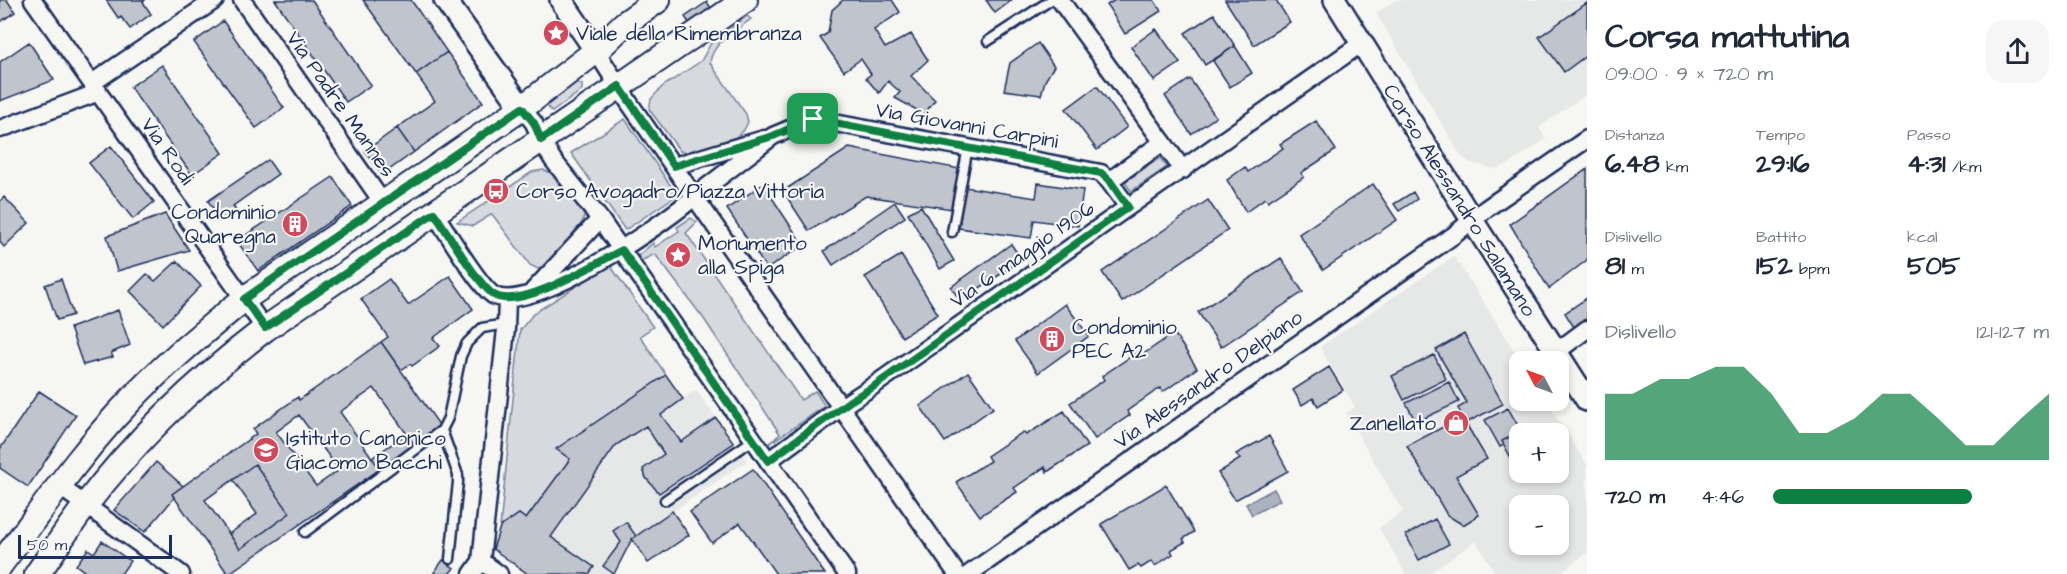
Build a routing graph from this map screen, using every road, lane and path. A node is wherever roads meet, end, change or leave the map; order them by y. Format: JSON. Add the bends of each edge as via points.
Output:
{"nodes":[{"id":1,"x":33,"y":0,"type":"edge"},
{"id":2,"x":215,"y":0,"type":"edge"},
{"id":3,"x":242,"y":0,"type":"edge"},
{"id":4,"x":445,"y":0,"type":"edge"},
{"id":5,"x":561,"y":0,"type":"edge"},
{"id":6,"x":658,"y":0,"type":"edge"},
{"id":7,"x":745,"y":0,"type":"edge"},
{"id":8,"x":1050,"y":0,"type":"edge"},
{"id":9,"x":1060,"y":0,"type":"edge"},
{"id":10,"x":1335,"y":0,"type":"edge"},
{"id":11,"x":988,"y":41,"type":"dead end"},
{"id":12,"x":1362,"y":43,"type":"junction"},
{"id":13,"x":596,"y":51,"type":"junction"},
{"id":14,"x":619,"y":86,"type":"junction"},
{"id":15,"x":95,"y":88,"type":"junction"},
{"id":16,"x":522,"y":108,"type":"junction"},
{"id":17,"x":0,"y":129,"type":"edge"},
{"id":18,"x":773,"y":136,"type":"junction"},
{"id":19,"x":1587,"y":139,"type":"edge"},
{"id":20,"x":541,"y":140,"type":"junction"},
{"id":21,"x":1163,"y":142,"type":"junction"},
{"id":22,"x":968,"y":147,"type":"junction"},
{"id":23,"x":674,"y":166,"type":"junction"},
{"id":24,"x":1183,"y":170,"type":"junction"},
{"id":25,"x":1110,"y":181,"type":"junction"},
{"id":26,"x":695,"y":196,"type":"junction"},
{"id":27,"x":383,"y":203,"type":"junction"},
{"id":28,"x":1128,"y":207,"type":"junction"},
{"id":29,"x":434,"y":213,"type":"junction"},
{"id":30,"x":600,"y":219,"type":"junction"},
{"id":31,"x":1472,"y":220,"type":"junction"},
{"id":32,"x":952,"y":232,"type":"dead end"},
{"id":33,"x":622,"y":250,"type":"junction"},
{"id":34,"x":532,"y":293,"type":"junction"},
{"id":35,"x":244,"y":299,"type":"junction"},
{"id":36,"x":507,"y":299,"type":"junction"},
{"id":37,"x":506,"y":324,"type":"junction"},
{"id":38,"x":265,"y":328,"type":"junction"},
{"id":39,"x":1587,"y":329,"type":"edge"},
{"id":40,"x":1546,"y":351,"type":"edge"},
{"id":41,"x":1557,"y":351,"type":"edge"},
{"id":42,"x":1569,"y":380,"type":"edge"},
{"id":43,"x":1587,"y":400,"type":"edge"},
{"id":44,"x":841,"y":408,"type":"junction"},
{"id":45,"x":442,"y":430,"type":"junction"},
{"id":46,"x":753,"y":440,"type":"junction"},
{"id":47,"x":768,"y":461,"type":"junction"},
{"id":48,"x":59,"y":486,"type":"junction"},
{"id":49,"x":665,"y":500,"type":"dead end"},
{"id":50,"x":86,"y":506,"type":"junction"},
{"id":51,"x":305,"y":532,"type":"dead end"},
{"id":52,"x":450,"y":559,"type":"dead end"},
{"id":53,"x":0,"y":566,"type":"edge"},
{"id":54,"x":477,"y":568,"type":"edge"},
{"id":55,"x":37,"y":574,"type":"edge"},
{"id":56,"x":181,"y":574,"type":"edge"},
{"id":57,"x":499,"y":574,"type":"edge"},
{"id":58,"x":847,"y":574,"type":"edge"},
{"id":59,"x":957,"y":574,"type":"edge"},
{"id":60,"x":969,"y":574,"type":"edge"}],
"edges":[{"from":1,"to":15,"type":"street","name":"Via Rodi"},
{"from":2,"to":15,"type":"street"},
{"from":3,"to":27,"type":"street","name":"Via Padre Mannes"},
{"from":4,"to":16,"type":"street"},
{"from":5,"to":13,"type":"street"},
{"from":6,"to":13,"type":"main road","via":[[624,24]]},
{"from":7,"to":14,"type":"main road"},
{"from":8,"to":11,"type":"lane"},
{"from":9,"to":21,"type":"street"},
{"from":10,"to":12,"type":"street","name":"Corso Alessandro Salamano"},
{"from":12,"to":24,"type":"street","name":"Via 6 maggio 1906"},
{"from":12,"to":31,"type":"street","name":"Corso Alessandro Salamano"},
{"from":13,"to":14,"type":"street"},
{"from":13,"to":16,"type":"main road"},
{"from":14,"to":20,"type":"main road"},
{"from":14,"to":23,"type":"street"},
{"from":15,"to":17,"type":"street"},
{"from":15,"to":35,"type":"street","name":"Via Rodi"},
{"from":16,"to":20,"type":"street"},
{"from":16,"to":27,"type":"main road"},
{"from":18,"to":22,"type":"street","name":"Via Giovanni Carpini","via":[[813,119]]},
{"from":18,"to":23,"type":"street"},
{"from":18,"to":26,"type":"street"},
{"from":19,"to":31,"type":"street","name":"Via Alessandro Delpiano"},
{"from":20,"to":29,"type":"main road"},
{"from":20,"to":30,"type":"street"},
{"from":21,"to":24,"type":"street"},
{"from":21,"to":25,"type":"street"},
{"from":22,"to":25,"type":"street","name":"Via Giovanni Carpini","via":[[1101,173]]},
{"from":22,"to":32,"type":"lane"},
{"from":23,"to":26,"type":"street"},
{"from":24,"to":28,"type":"street","name":"Via 6 maggio 1906"},
{"from":25,"to":28,"type":"street"},
{"from":26,"to":33,"type":"street"},
{"from":26,"to":44,"type":"street"},
{"from":27,"to":35,"type":"main road"},
{"from":28,"to":44,"type":"street","name":"Via 6 maggio 1906"},
{"from":29,"to":36,"type":"street","via":[[481,282],[494,295]]},
{"from":29,"to":38,"type":"main road"},
{"from":30,"to":33,"type":"street"},
{"from":30,"to":34,"type":"street"},
{"from":31,"to":40,"type":"street","name":"Corso Alessandro Salamano"},
{"from":31,"to":60,"type":"street","name":"Via Alessandro Delpiano"},
{"from":33,"to":34,"type":"street"},
{"from":33,"to":46,"type":"street"},
{"from":34,"to":36,"type":"street"},
{"from":35,"to":38,"type":"street","name":"Via Rodi"},
{"from":35,"to":48,"type":"main road","via":[[128,403]]},
{"from":36,"to":37,"type":"street"},
{"from":37,"to":45,"type":"lane","via":[[482,328],[467,343]]},
{"from":37,"to":54,"type":"street"},
{"from":38,"to":50,"type":"main road","via":[[216,367],[152,428]]},
{"from":39,"to":41,"type":"street"},
{"from":42,"to":43,"type":"street","name":"Corso Alessandro Salamano"},
{"from":44,"to":47,"type":"street","name":"Via 6 maggio 1906"},
{"from":44,"to":59,"type":"street"},
{"from":45,"to":51,"type":"lane"},
{"from":45,"to":52,"type":"lane","via":[[458,475]]},
{"from":46,"to":47,"type":"street"},
{"from":46,"to":49,"type":"lane"},
{"from":47,"to":58,"type":"street"},
{"from":48,"to":50,"type":"street"},
{"from":48,"to":53,"type":"main road"},
{"from":50,"to":55,"type":"main road"},
{"from":50,"to":56,"type":"street"},
{"from":54,"to":57,"type":"street"}]}
